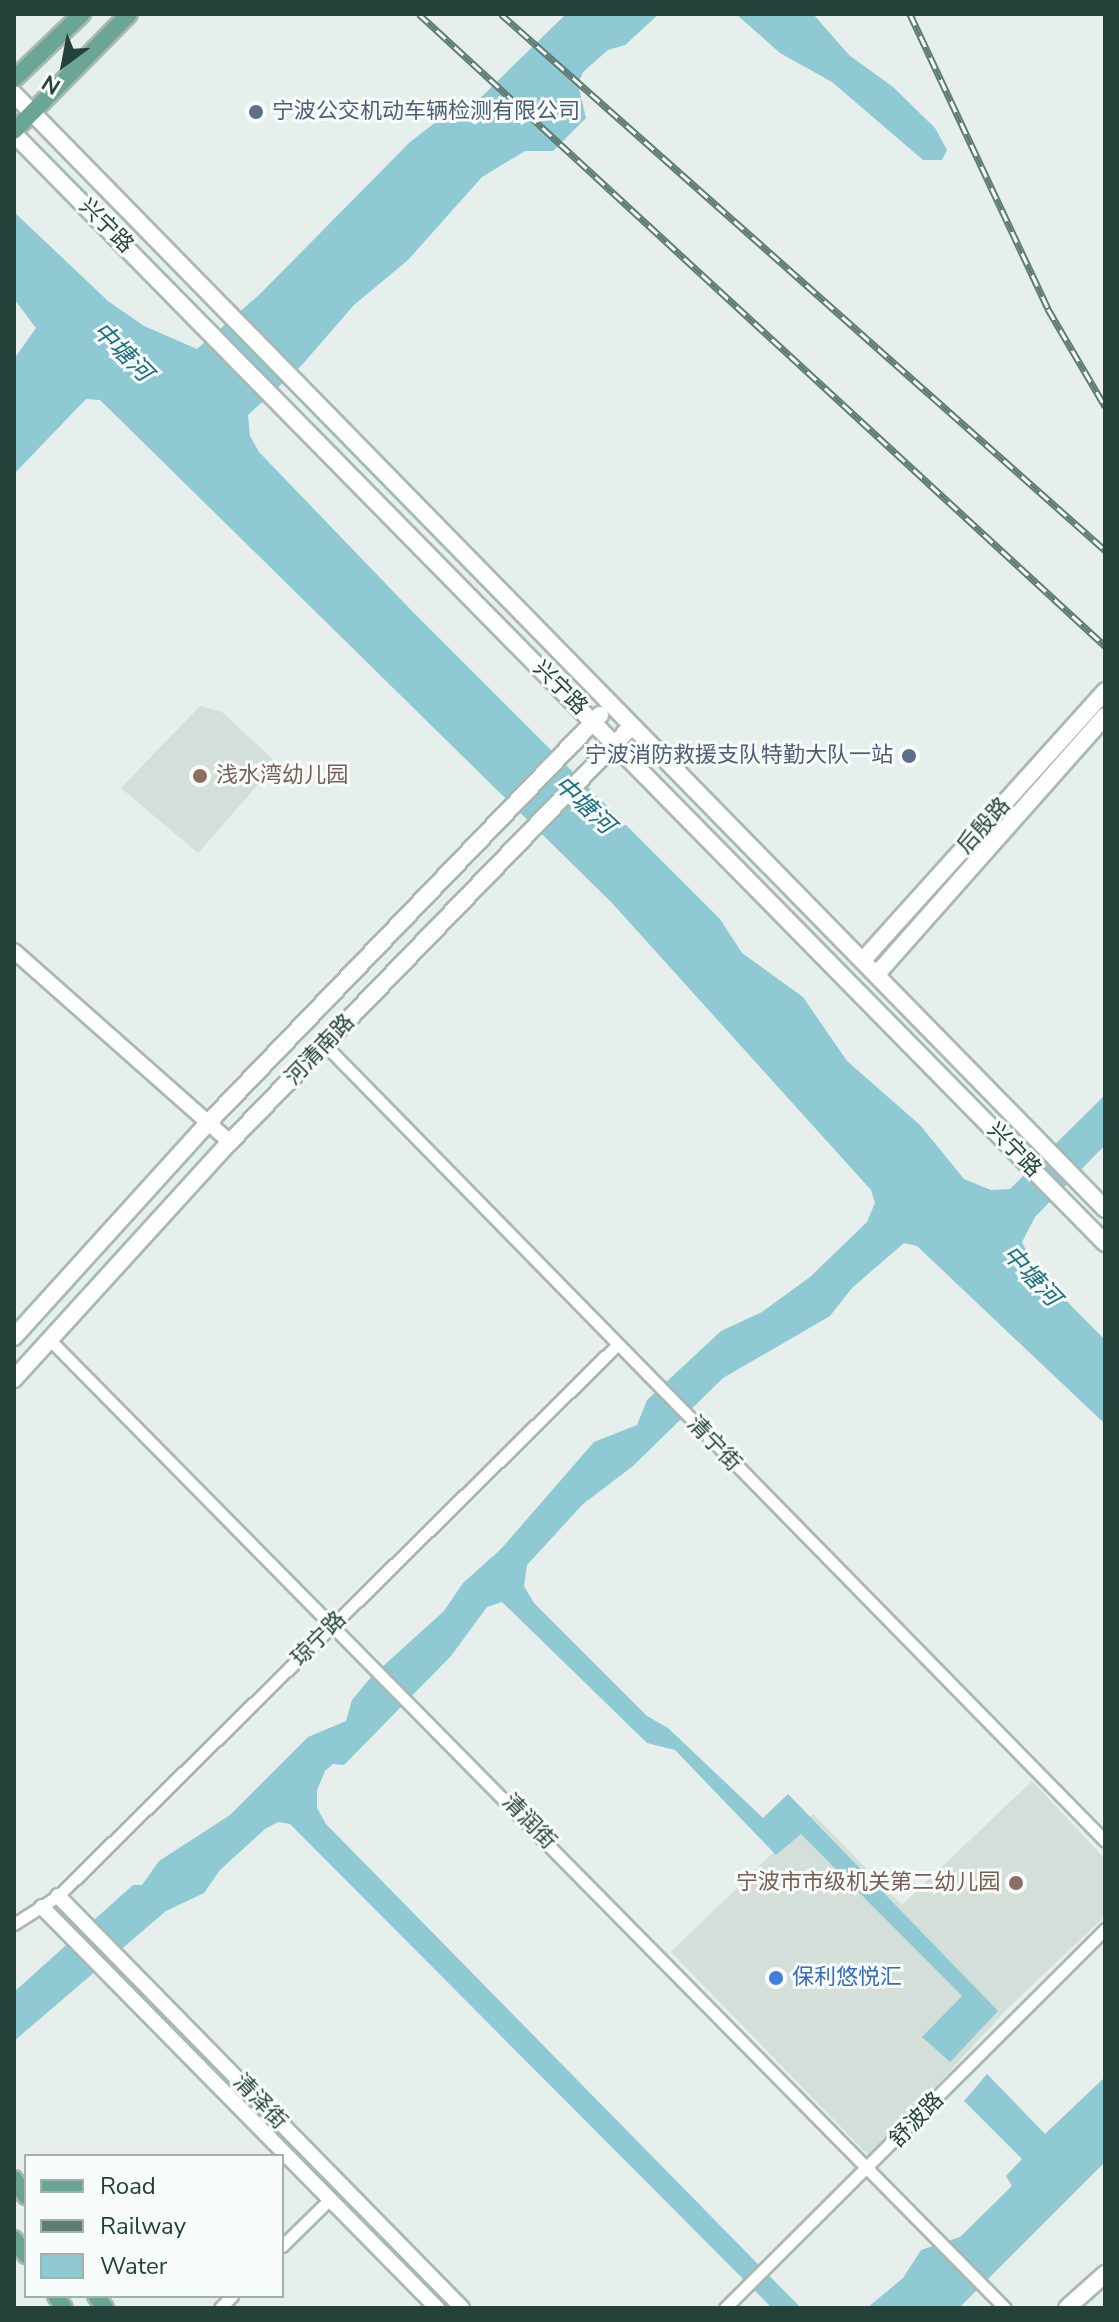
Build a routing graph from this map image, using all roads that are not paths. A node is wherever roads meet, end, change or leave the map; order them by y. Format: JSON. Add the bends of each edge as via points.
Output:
{"nodes":[{"id":1,"x":82,"y":14,"type":"edge"},
{"id":2,"x":129,"y":14,"type":"edge"},
{"id":3,"x":14,"y":79,"type":"edge"},
{"id":4,"x":14,"y":94,"type":"edge"},
{"id":5,"x":33,"y":113,"type":"junction"},
{"id":6,"x":14,"y":132,"type":"edge"},
{"id":7,"x":1105,"y":691,"type":"edge"},
{"id":8,"x":611,"y":704,"type":"junction"},
{"id":9,"x":1105,"y":716,"type":"edge"},
{"id":10,"x":594,"y":721,"type":"junction"},
{"id":11,"x":632,"y":726,"type":"junction"},
{"id":12,"x":615,"y":742,"type":"junction"},
{"id":13,"x":14,"y":951,"type":"edge"},
{"id":14,"x":863,"y":960,"type":"junction"},
{"id":15,"x":877,"y":974,"type":"junction"},
{"id":16,"x":325,"y":1045,"type":"junction"},
{"id":17,"x":208,"y":1123,"type":"junction"},
{"id":18,"x":230,"y":1142,"type":"junction"},
{"id":19,"x":1105,"y":1209,"type":"edge"},
{"id":20,"x":1105,"y":1243,"type":"edge"},
{"id":21,"x":14,"y":1337,"type":"edge"},
{"id":22,"x":50,"y":1340,"type":"junction"},
{"id":23,"x":617,"y":1345,"type":"junction"},
{"id":24,"x":14,"y":1379,"type":"edge"},
{"id":25,"x":335,"y":1623,"type":"junction"},
{"id":26,"x":1105,"y":1841,"type":"edge"},
{"id":27,"x":58,"y":1896,"type":"junction"},
{"id":28,"x":42,"y":1907,"type":"junction"},
{"id":29,"x":14,"y":1924,"type":"edge"},
{"id":30,"x":1105,"y":1929,"type":"edge"},
{"id":31,"x":870,"y":2169,"type":"junction"},
{"id":32,"x":330,"y":2199,"type":"junction"},
{"id":33,"x":284,"y":2244,"type":"edge"},
{"id":34,"x":1105,"y":2274,"type":"edge"},
{"id":35,"x":437,"y":2308,"type":"edge"},
{"id":36,"x":462,"y":2308,"type":"edge"},
{"id":37,"x":725,"y":2308,"type":"edge"},
{"id":38,"x":1005,"y":2308,"type":"edge"},
{"id":39,"x":1067,"y":2308,"type":"edge"}],
"edges":[{"from":1,"to":3,"type":"main road"},
{"from":2,"to":5,"type":"main road"},
{"from":4,"to":5,"type":"main road"},
{"from":5,"to":6,"type":"main road"},
{"from":5,"to":8,"type":"main road"},
{"from":6,"to":10,"type":"main road","name":"兴宁路"},
{"from":7,"to":14,"type":"main road","name":"后殷路"},
{"from":8,"to":10,"type":"main road"},
{"from":8,"to":11,"type":"main road"},
{"from":9,"to":15,"type":"main road","name":"后殷路"},
{"from":10,"to":12,"type":"main road","name":"兴宁路"},
{"from":10,"to":17,"type":"main road","name":"河清南路"},
{"from":11,"to":12,"type":"main road","name":"河清南路"},
{"from":11,"to":14,"type":"main road"},
{"from":12,"to":16,"type":"main road","name":"河清南路"},
{"from":12,"to":20,"type":"main road","name":"兴宁路"},
{"from":13,"to":17,"type":"street"},
{"from":14,"to":15,"type":"main road"},
{"from":15,"to":19,"type":"main road"},
{"from":16,"to":18,"type":"main road","name":"河清南路"},
{"from":16,"to":23,"type":"street","name":"清宁街"},
{"from":17,"to":18,"type":"street"},
{"from":17,"to":21,"type":"main road","name":"河清南路"},
{"from":18,"to":22,"type":"main road","name":"河清南路"},
{"from":22,"to":24,"type":"main road","name":"河清南路"},
{"from":22,"to":25,"type":"street","name":"清润街"},
{"from":23,"to":25,"type":"street","name":"琼宁路"},
{"from":23,"to":26,"type":"street","name":"清宁街"},
{"from":25,"to":27,"type":"street","name":"琼宁路"},
{"from":25,"to":31,"type":"street","name":"清润街"},
{"from":27,"to":28,"type":"street","name":"琼宁路"},
{"from":27,"to":36,"type":"street","name":"清泽街"},
{"from":28,"to":29,"type":"street","name":"琼宁路"},
{"from":28,"to":32,"type":"street","name":"清泽街"},
{"from":30,"to":31,"type":"street","name":"舒波路"},
{"from":31,"to":37,"type":"street","name":"舒波路"},
{"from":31,"to":38,"type":"street","name":"清润街"},
{"from":32,"to":33,"type":"street"},
{"from":32,"to":35,"type":"street","name":"清泽街"},
{"from":34,"to":39,"type":"main road"}]}
